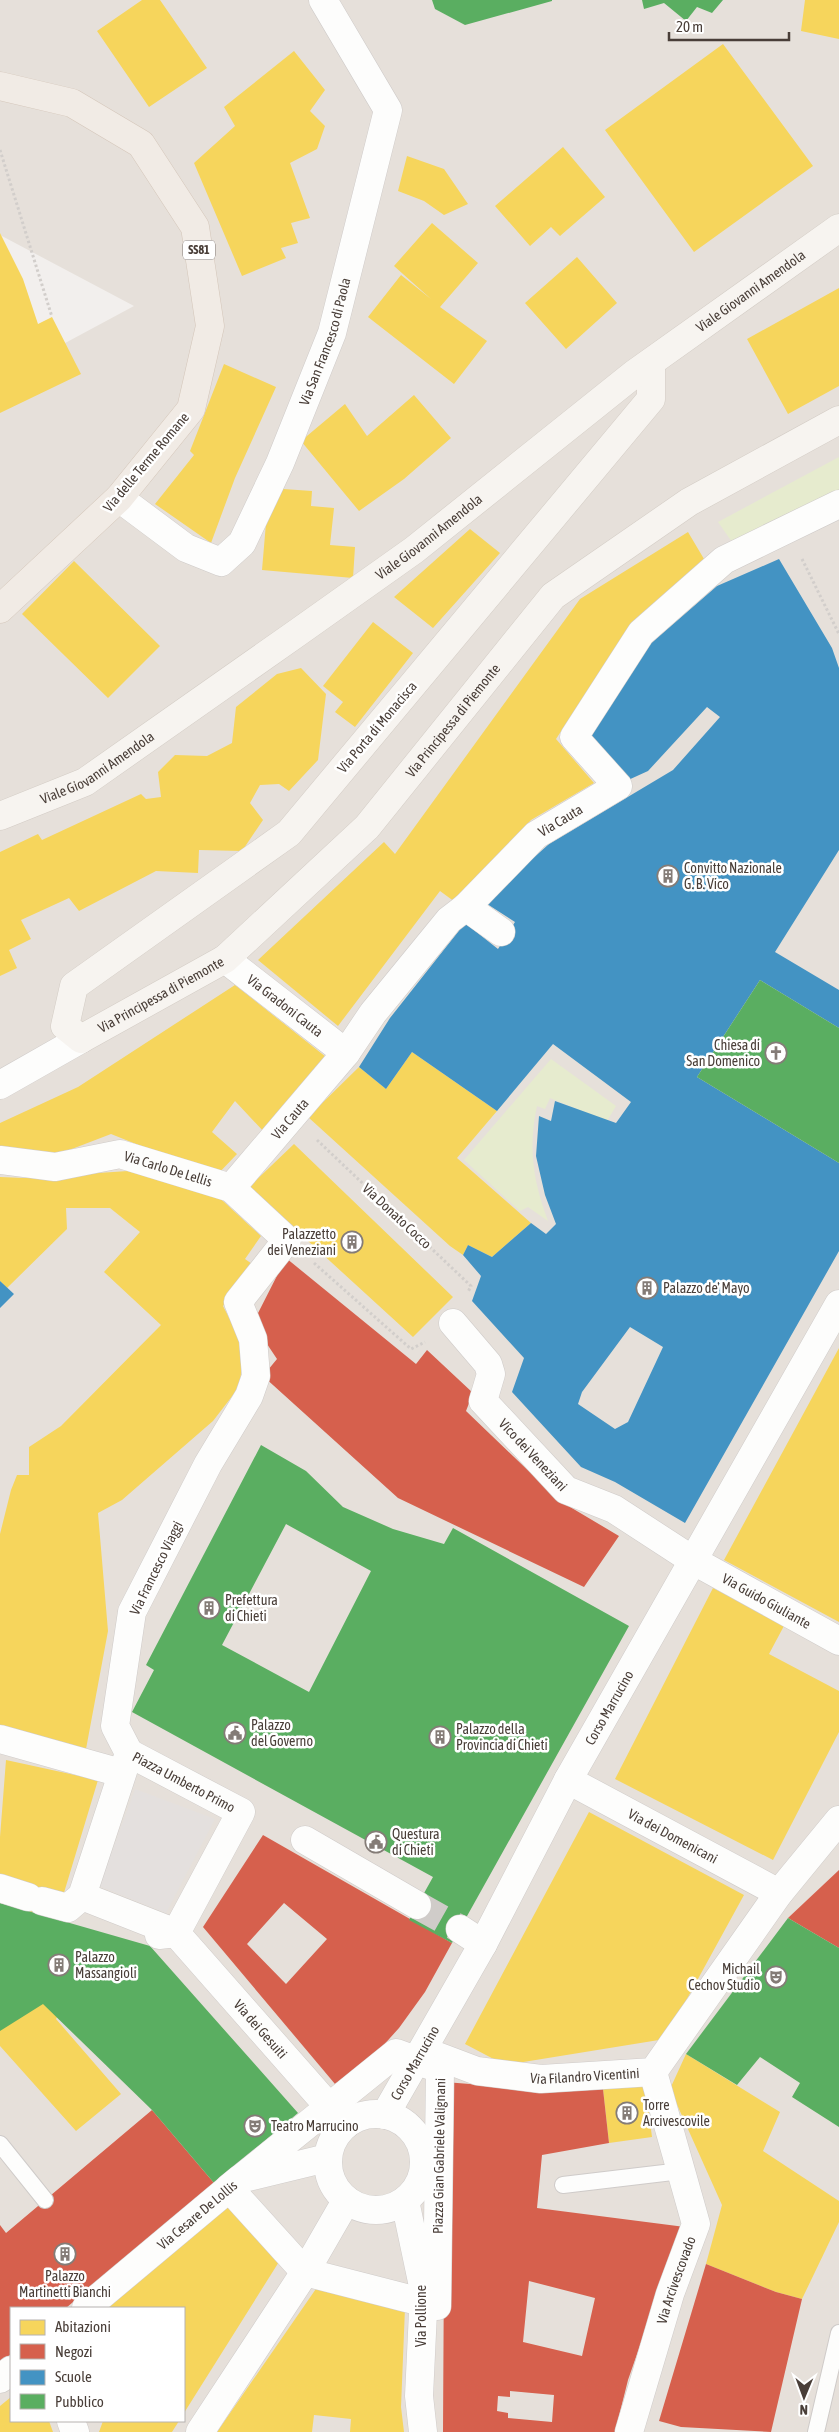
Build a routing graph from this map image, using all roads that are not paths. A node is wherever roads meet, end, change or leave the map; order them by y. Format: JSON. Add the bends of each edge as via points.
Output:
{"nodes":[{"id":1,"x":323,"y":0,"type":"edge"},
{"id":2,"x":0,"y":86,"type":"edge"},
{"id":3,"x":839,"y":228,"type":"edge"},
{"id":4,"x":651,"y":363,"type":"junction"},
{"id":5,"x":839,"y":420,"type":"edge"},
{"id":6,"x":119,"y":498,"type":"junction"},
{"id":7,"x":839,"y":504,"type":"edge"},
{"id":8,"x":0,"y":609,"type":"edge"},
{"id":9,"x":0,"y":816,"type":"edge"},
{"id":10,"x":466,"y":907,"type":"junction"},
{"id":11,"x":501,"y":932,"type":"dead end"},
{"id":12,"x":225,"y":959,"type":"junction"},
{"id":13,"x":81,"y":1038,"type":"junction"},
{"id":14,"x":346,"y":1052,"type":"junction"},
{"id":15,"x":0,"y":1085,"type":"edge"},
{"id":16,"x":0,"y":1160,"type":"edge"},
{"id":17,"x":231,"y":1188,"type":"junction"},
{"id":18,"x":287,"y":1240,"type":"joint"},
{"id":19,"x":839,"y":1304,"type":"edge"},
{"id":20,"x":453,"y":1324,"type":"road end"},
{"id":21,"x":694,"y":1561,"type":"junction"},
{"id":22,"x":839,"y":1641,"type":"edge"},
{"id":23,"x":0,"y":1740,"type":"edge"},
{"id":24,"x":125,"y":1763,"type":"junction"},
{"id":25,"x":568,"y":1780,"type":"junction"},
{"id":26,"x":839,"y":1820,"type":"edge"},
{"id":27,"x":305,"y":1840,"type":"dead end"},
{"id":28,"x":0,"y":1888,"type":"edge"},
{"id":29,"x":779,"y":1893,"type":"junction"},
{"id":30,"x":75,"y":1902,"type":"junction"},
{"id":31,"x":417,"y":1905,"type":"tunnel mouth"},
{"id":32,"x":460,"y":1929,"type":"tunnel mouth"},
{"id":33,"x":176,"y":1933,"type":"junction"},
{"id":34,"x":483,"y":1944,"type":"junction"},
{"id":35,"x":419,"y":2055,"type":"junction"},
{"id":36,"x":653,"y":2072,"type":"junction"},
{"id":37,"x":385,"y":2115,"type":"junction"},
{"id":38,"x":337,"y":2116,"type":"junction"},
{"id":39,"x":0,"y":2144,"type":"edge"},
{"id":40,"x":327,"y":2158,"type":"junction"},
{"id":41,"x":681,"y":2171,"type":"junction"},
{"id":42,"x":563,"y":2185,"type":"dead end"},
{"id":43,"x":229,"y":2188,"type":"junction"},
{"id":44,"x":45,"y":2200,"type":"dead end"},
{"id":45,"x":346,"y":2201,"type":"junction"},
{"id":46,"x":405,"y":2201,"type":"junction"},
{"id":47,"x":305,"y":2272,"type":"junction"},
{"id":48,"x":423,"y":2302,"type":"junction"},
{"id":49,"x":87,"y":2307,"type":"edge"},
{"id":50,"x":839,"y":2333,"type":"edge"},
{"id":51,"x":200,"y":2432,"type":"edge"},
{"id":52,"x":423,"y":2432,"type":"edge"},
{"id":53,"x":629,"y":2432,"type":"edge"},
{"id":54,"x":816,"y":2432,"type":"edge"}],
"edges":[{"from":1,"to":6,"type":"street","name":"Via San Francesco di Paola","via":[[388,110],[332,333],[280,463],[242,543],[221,562],[186,548]]},
{"from":2,"to":6,"type":"main road","name":"Via delle Terme Romane","number":"SS81","via":[[72,103],[141,144],[195,227],[210,326],[191,409]]},
{"from":3,"to":4,"type":"street","name":"Viale Giovanni Amendola"},
{"from":4,"to":9,"type":"street","name":"Viale Giovanni Amendola","via":[[414,550],[85,782]]},
{"from":4,"to":13,"type":"street","name":"Via Porta di Monacisca","via":[[651,399],[289,833],[74,986],[65,1026]]},
{"from":5,"to":12,"type":"street","name":"Via Principessa di Piemonte","via":[[689,502],[553,596],[367,827]]},
{"from":6,"to":8,"type":"main road","name":"Via delle Terme Romane","number":"SS81"},
{"from":7,"to":10,"type":"street","name":"Via Cauta","via":[[724,560],[641,633],[574,736],[618,786],[536,835]]},
{"from":10,"to":11,"type":"street"},
{"from":10,"to":14,"type":"street","name":"Via Cauta","via":[[449,920],[373,1013]]},
{"from":12,"to":13,"type":"street","name":"Via Principessa di Piemonte"},
{"from":12,"to":14,"type":"street","name":"Via Gradoni Cauta"},
{"from":13,"to":15,"type":"street"},
{"from":14,"to":17,"type":"street","name":"Via Cauta"},
{"from":16,"to":17,"type":"street","name":"Via Carlo De Lellis","via":[[55,1167],[120,1154]]},
{"from":17,"to":18,"type":"street","name":"Via Carlo De Lellis"},
{"from":18,"to":24,"type":"street","name":"Via Francesco Viaggi","via":[[238,1302],[253,1339],[256,1376],[249,1396],[208,1464],[132,1612],[115,1726]]},
{"from":19,"to":21,"type":"street","name":"Corso Marrucino"},
{"from":20,"to":21,"type":"street","name":"Vico dei Veneziani","via":[[488,1364],[491,1374],[483,1401],[566,1490],[614,1509]]},
{"from":21,"to":22,"type":"street","name":"Via Guido Giuliante"},
{"from":21,"to":25,"type":"street","name":"Corso Marrucino"},
{"from":23,"to":24,"type":"street"},
{"from":24,"to":30,"type":"street","name":"Piazza Umberto Primo"},
{"from":24,"to":33,"type":"street","name":"Piazza Umberto Primo","via":[[241,1812]]},
{"from":25,"to":29,"type":"street","name":"Via dei Domenicani"},
{"from":25,"to":34,"type":"street","name":"Corso Marrucino"},
{"from":26,"to":29,"type":"street","name":"Via Filandro Vicentini"},
{"from":27,"to":31,"type":"street"},
{"from":28,"to":30,"type":"street","via":[[35,1899]]},
{"from":29,"to":36,"type":"street","name":"Via Filandro Vicentini"},
{"from":30,"to":33,"type":"street"},
{"from":32,"to":34,"type":"street"},
{"from":33,"to":38,"type":"street","name":"Via dei Gesuiti"},
{"from":34,"to":35,"type":"street","name":"Corso Marrucino"},
{"from":35,"to":36,"type":"street","name":"Via Filandro Vicentini","via":[[476,2072],[541,2079]]},
{"from":35,"to":37,"type":"street","name":"Corso Marrucino"},
{"from":35,"to":38,"type":"street","name":"Piazza Gian Gabriele Valignani","via":[[396,2053]]},
{"from":35,"to":48,"type":"street","name":"Piazza Gian Gabriele Valignani","via":[[440,2069],[437,2306]]},
{"from":36,"to":41,"type":"street","name":"Via Arcivescovado"},
{"from":37,"to":38,"type":"street","name":"Piazza Gian Gabriele Valignani","via":[[370,2114],[354,2119]]},
{"from":37,"to":46,"type":"street","name":"Piazza Gian Gabriele Valignani","via":[[401,2120],[422,2145],[425,2160],[423,2176]]},
{"from":38,"to":40,"type":"street","name":"Piazza Gian Gabriele Valignani"},
{"from":38,"to":43,"type":"street","name":"Piazza Gian Gabriele Valignani"},
{"from":39,"to":44,"type":"lane"},
{"from":40,"to":43,"type":"street","name":"Via Cesare De Lollis","via":[[240,2179]]},
{"from":40,"to":45,"type":"street","via":[[328,2174]]},
{"from":41,"to":42,"type":"lane"},
{"from":41,"to":53,"type":"street","name":"Via Arcivescovado","via":[[696,2224],[670,2294]]},
{"from":43,"to":47,"type":"street"},
{"from":43,"to":49,"type":"street","name":"Via Cesare De Lollis","via":[[109,2280]]},
{"from":45,"to":46,"type":"street","via":[[360,2209],[376,2211]]},
{"from":45,"to":47,"type":"street"},
{"from":46,"to":48,"type":"street","name":"Via Pollione","via":[[424,2291]]},
{"from":47,"to":48,"type":"street"},
{"from":47,"to":51,"type":"street"},
{"from":48,"to":52,"type":"street","name":"Via Pollione","via":[[419,2396]]},
{"from":50,"to":54,"type":"lane"}]}
